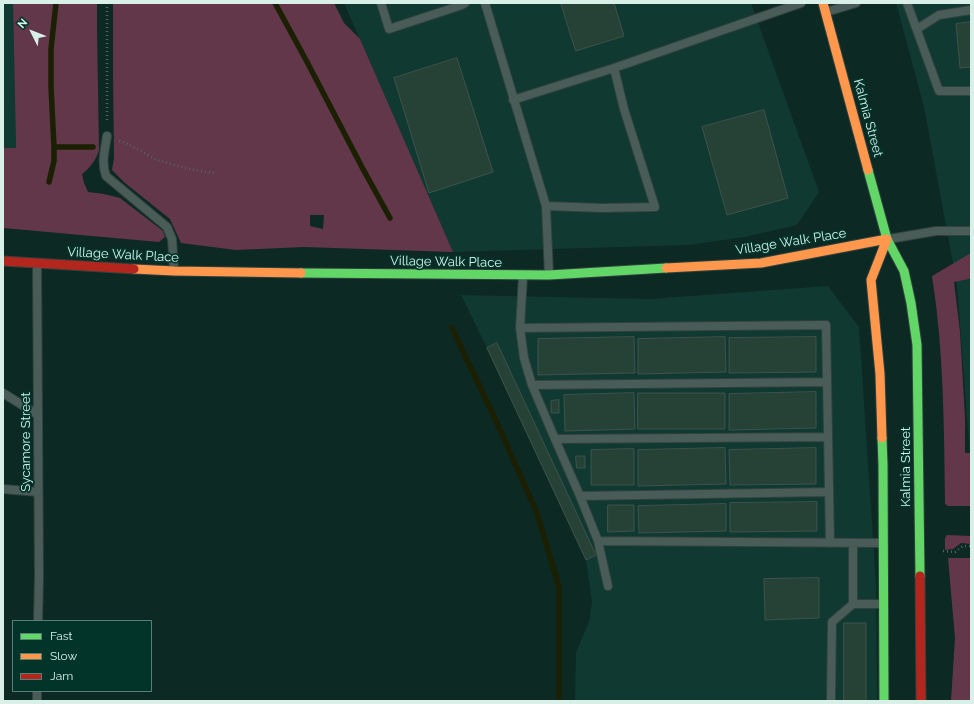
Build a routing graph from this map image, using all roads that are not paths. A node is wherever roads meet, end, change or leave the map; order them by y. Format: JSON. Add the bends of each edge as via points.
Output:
{"nodes":[{"id":1,"x":381,"y":3,"type":"edge"},
{"id":2,"x":465,"y":3,"type":"edge"},
{"id":3,"x":485,"y":3,"type":"edge"},
{"id":4,"x":801,"y":3,"type":"edge"},
{"id":5,"x":856,"y":3,"type":"edge"},
{"id":6,"x":907,"y":3,"type":"edge"},
{"id":7,"x":825,"y":8,"type":"edge"},
{"id":8,"x":971,"y":10,"type":"edge"},
{"id":9,"x":917,"y":29,"type":"junction"},
{"id":10,"x":614,"y":68,"type":"junction"},
{"id":11,"x":971,"y":90,"type":"edge"},
{"id":12,"x":514,"y":100,"type":"junction"},
{"id":13,"x":107,"y":136,"type":"road end"},
{"id":14,"x":546,"y":206,"type":"junction"},
{"id":15,"x":971,"y":231,"type":"edge"},
{"id":16,"x":887,"y":239,"type":"junction"},
{"id":17,"x":3,"y":261,"type":"edge"},
{"id":18,"x":37,"y":263,"type":"junction"},
{"id":19,"x":174,"y":271,"type":"junction"},
{"id":20,"x":549,"y":275,"type":"junction"},
{"id":21,"x":522,"y":276,"type":"junction"},
{"id":22,"x":520,"y":328,"type":"junction"},
{"id":23,"x":827,"y":382,"type":"junction"},
{"id":24,"x":532,"y":385,"type":"junction"},
{"id":25,"x":3,"y":393,"type":"edge"},
{"id":26,"x":38,"y":415,"type":"junction"},
{"id":27,"x":828,"y":437,"type":"junction"},
{"id":28,"x":554,"y":439,"type":"junction"},
{"id":29,"x":3,"y":489,"type":"edge"},
{"id":30,"x":38,"y":492,"type":"junction"},
{"id":31,"x":829,"y":492,"type":"junction"},
{"id":32,"x":580,"y":496,"type":"junction"},
{"id":33,"x":598,"y":540,"type":"junction"},
{"id":34,"x":830,"y":543,"type":"junction"},
{"id":35,"x":853,"y":543,"type":"junction"},
{"id":36,"x":883,"y":544,"type":"junction"},
{"id":37,"x":608,"y":586,"type":"dead end"},
{"id":38,"x":853,"y":604,"type":"junction"},
{"id":39,"x":883,"y":604,"type":"junction"},
{"id":40,"x":38,"y":620,"type":"edge"},
{"id":41,"x":830,"y":701,"type":"edge"},
{"id":42,"x":884,"y":701,"type":"edge"},
{"id":43,"x":921,"y":701,"type":"edge"}],
"edges":[{"from":1,"to":2,"type":"lane","via":[[389,29]]},
{"from":3,"to":12,"type":"lane"},
{"from":4,"to":10,"type":"lane"},
{"from":5,"to":7,"type":"lane"},
{"from":6,"to":9,"type":"lane"},
{"from":7,"to":16,"type":"main road","name":"Kalmia Street"},
{"from":8,"to":9,"type":"lane","via":[[939,15]]},
{"from":9,"to":11,"type":"lane","via":[[939,91]]},
{"from":10,"to":12,"type":"lane"},
{"from":10,"to":14,"type":"lane","via":[[624,109],[655,207]]},
{"from":12,"to":14,"type":"lane"},
{"from":13,"to":19,"type":"lane","via":[[104,162],[106,176],[167,227],[172,239]]},
{"from":14,"to":20,"type":"lane"},
{"from":15,"to":16,"type":"lane","via":[[936,230]]},
{"from":16,"to":20,"type":"main road","name":"Village Walk Place","via":[[761,263]]},
{"from":16,"to":36,"type":"main road","name":"Kalmia Street","via":[[871,280],[880,374]]},
{"from":16,"to":43,"type":"main road","name":"Kalmia Street","via":[[904,271],[917,345]]},
{"from":17,"to":18,"type":"main road","name":"Village Walk Place"},
{"from":18,"to":19,"type":"main road","name":"Village Walk Place"},
{"from":18,"to":26,"type":"lane","name":"Sycamore Street"},
{"from":19,"to":21,"type":"main road","name":"Village Walk Place"},
{"from":20,"to":21,"type":"main road","name":"Village Walk Place"},
{"from":21,"to":22,"type":"lane"},
{"from":22,"to":23,"type":"lane","via":[[826,325]]},
{"from":22,"to":24,"type":"lane","via":[[524,358]]},
{"from":23,"to":24,"type":"lane"},
{"from":23,"to":27,"type":"lane"},
{"from":24,"to":28,"type":"lane"},
{"from":25,"to":26,"type":"lane"},
{"from":26,"to":30,"type":"lane","name":"Sycamore Street"},
{"from":27,"to":28,"type":"lane"},
{"from":27,"to":31,"type":"lane"},
{"from":28,"to":32,"type":"lane"},
{"from":29,"to":30,"type":"lane"},
{"from":30,"to":40,"type":"lane","name":"Sycamore Street"},
{"from":31,"to":32,"type":"lane"},
{"from":31,"to":34,"type":"lane"},
{"from":32,"to":33,"type":"lane"},
{"from":33,"to":34,"type":"lane"},
{"from":33,"to":37,"type":"lane"},
{"from":34,"to":35,"type":"lane"},
{"from":35,"to":36,"type":"lane"},
{"from":35,"to":38,"type":"lane"},
{"from":36,"to":39,"type":"main road","name":"Kalmia Street"},
{"from":38,"to":39,"type":"lane"},
{"from":38,"to":41,"type":"lane","via":[[832,622]]},
{"from":39,"to":42,"type":"main road","name":"Kalmia Street"}]}
